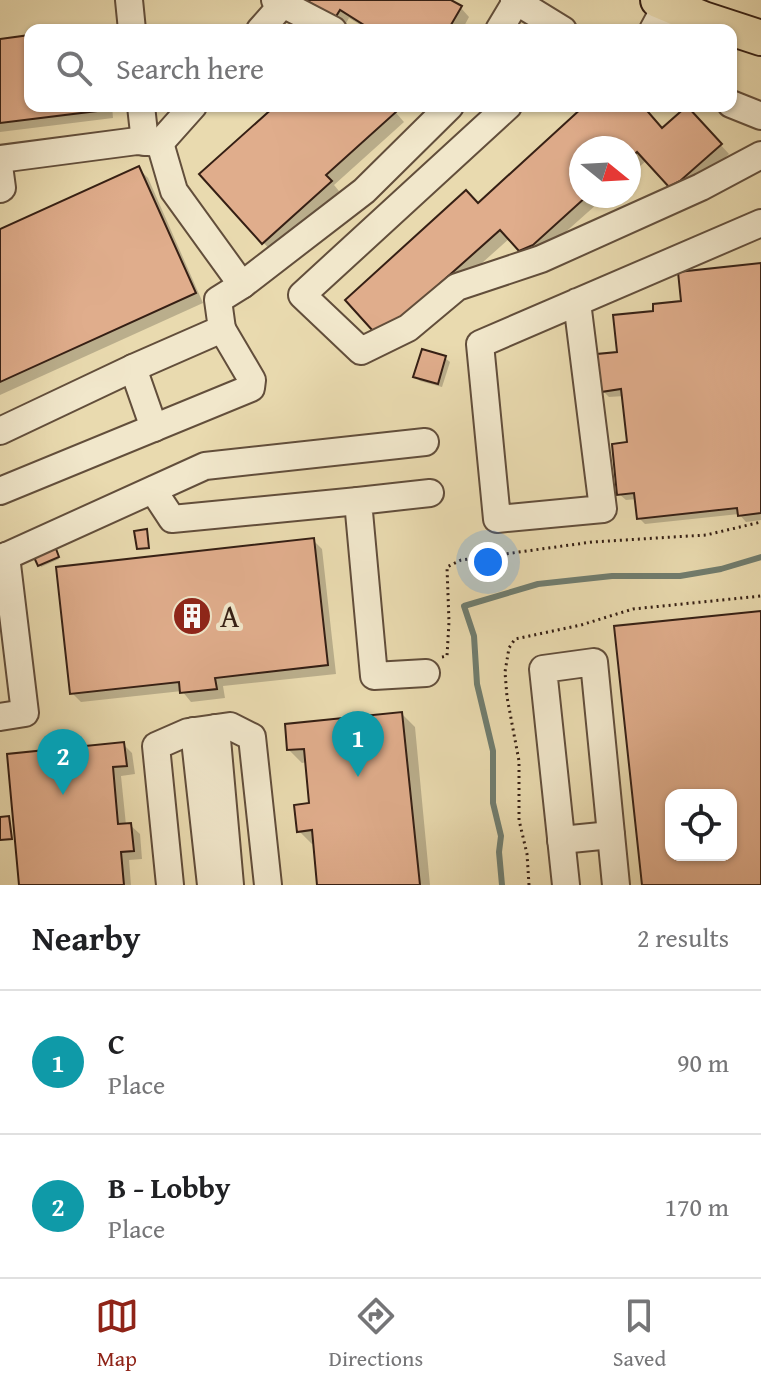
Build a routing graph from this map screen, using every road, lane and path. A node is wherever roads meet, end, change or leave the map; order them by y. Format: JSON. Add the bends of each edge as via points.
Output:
{"nodes":[{"id":1,"x":129,"y":0,"type":"edge"},
{"id":2,"x":515,"y":0,"type":"edge"},
{"id":3,"x":279,"y":2,"type":"edge"},
{"id":4,"x":660,"y":11,"type":"edge"},
{"id":5,"x":131,"y":24,"type":"edge"},
{"id":6,"x":264,"y":24,"type":"edge"},
{"id":7,"x":321,"y":24,"type":"edge"},
{"id":8,"x":502,"y":24,"type":"edge"},
{"id":9,"x":553,"y":24,"type":"edge"},
{"id":10,"x":718,"y":24,"type":"edge"},
{"id":11,"x":737,"y":30,"type":"edge"},
{"id":12,"x":761,"y":38,"type":"edge"},
{"id":13,"x":737,"y":106,"type":"edge"},
{"id":14,"x":143,"y":112,"type":"edge"},
{"id":15,"x":186,"y":112,"type":"edge"},
{"id":16,"x":444,"y":112,"type":"edge"},
{"id":17,"x":501,"y":112,"type":"edge"},
{"id":18,"x":761,"y":116,"type":"edge"},
{"id":19,"x":153,"y":142,"type":"junction"},
{"id":20,"x":761,"y":155,"type":"edge"},
{"id":21,"x":0,"y":159,"type":"edge"},
{"id":22,"x":0,"y":173,"type":"edge"},
{"id":23,"x":0,"y":189,"type":"edge"},
{"id":24,"x":761,"y":223,"type":"edge"},
{"id":25,"x":242,"y":285,"type":"junction"},
{"id":26,"x":577,"y":302,"type":"junction"},
{"id":27,"x":222,"y":329,"type":"junction"},
{"id":28,"x":133,"y":368,"type":"junction"},
{"id":29,"x":154,"y":428,"type":"junction"},
{"id":30,"x":0,"y":431,"type":"edge"},
{"id":31,"x":425,"y":442,"type":"dead end"},
{"id":32,"x":153,"y":490,"type":"junction"},
{"id":33,"x":0,"y":491,"type":"edge"},
{"id":34,"x":430,"y":493,"type":"dead end"},
{"id":35,"x":358,"y":501,"type":"junction"},
{"id":36,"x":761,"y":522,"type":"edge"},
{"id":37,"x":3,"y":558,"type":"edge"},
{"id":38,"x":431,"y":665,"type":"joint"},
{"id":39,"x":0,"y":717,"type":"edge"},
{"id":40,"x":205,"y":730,"type":"junction"},
{"id":41,"x":611,"y":835,"type":"junction"},
{"id":42,"x":561,"y":840,"type":"junction"},
{"id":43,"x":170,"y":885,"type":"edge"},
{"id":44,"x":211,"y":885,"type":"edge"},
{"id":45,"x":230,"y":885,"type":"edge"},
{"id":46,"x":268,"y":885,"type":"edge"},
{"id":47,"x":566,"y":885,"type":"edge"},
{"id":48,"x":616,"y":885,"type":"edge"}],
"edges":[{"from":1,"to":5,"type":"lane"},
{"from":2,"to":8,"type":"lane"},
{"from":2,"to":9,"type":"lane"},
{"from":3,"to":6,"type":"lane"},
{"from":3,"to":7,"type":"lane"},
{"from":4,"to":10,"type":"main road"},
{"from":11,"to":12,"type":"main road"},
{"from":13,"to":18,"type":"lane"},
{"from":14,"to":19,"type":"lane"},
{"from":15,"to":19,"type":"lane"},
{"from":16,"to":25,"type":"lane","via":[[364,191]]},
{"from":17,"to":20,"type":"lane","via":[[302,295],[361,351],[408,328],[457,287],[541,259]]},
{"from":19,"to":21,"type":"lane"},
{"from":19,"to":25,"type":"lane","via":[[174,191]]},
{"from":22,"to":23,"type":"lane"},
{"from":24,"to":26,"type":"lane"},
{"from":25,"to":27,"type":"lane","via":[[218,300]]},
{"from":26,"to":26,"type":"lane","via":[[480,344],[497,519],[603,509]]},
{"from":27,"to":28,"type":"lane"},
{"from":27,"to":29,"type":"lane","via":[[252,380],[251,388]]},
{"from":28,"to":29,"type":"lane"},
{"from":28,"to":30,"type":"lane"},
{"from":29,"to":33,"type":"lane"},
{"from":31,"to":32,"type":"lane","via":[[205,466]]},
{"from":32,"to":35,"type":"lane","via":[[172,519]]},
{"from":32,"to":37,"type":"lane"},
{"from":34,"to":35,"type":"lane"},
{"from":35,"to":38,"type":"lane","via":[[374,676]]},
{"from":36,"to":38,"type":"path","via":[[706,535],[592,542],[461,560],[447,567],[447,656]]},
{"from":37,"to":39,"type":"lane","via":[[25,713]]},
{"from":40,"to":43,"type":"lane","via":[[156,746]]},
{"from":40,"to":44,"type":"lane"},
{"from":40,"to":45,"type":"lane"},
{"from":40,"to":46,"type":"lane","via":[[230,726],[252,737]]},
{"from":41,"to":42,"type":"lane"},
{"from":41,"to":42,"type":"lane","via":[[594,662],[543,669]]},
{"from":41,"to":48,"type":"lane"},
{"from":42,"to":47,"type":"lane"}]}
